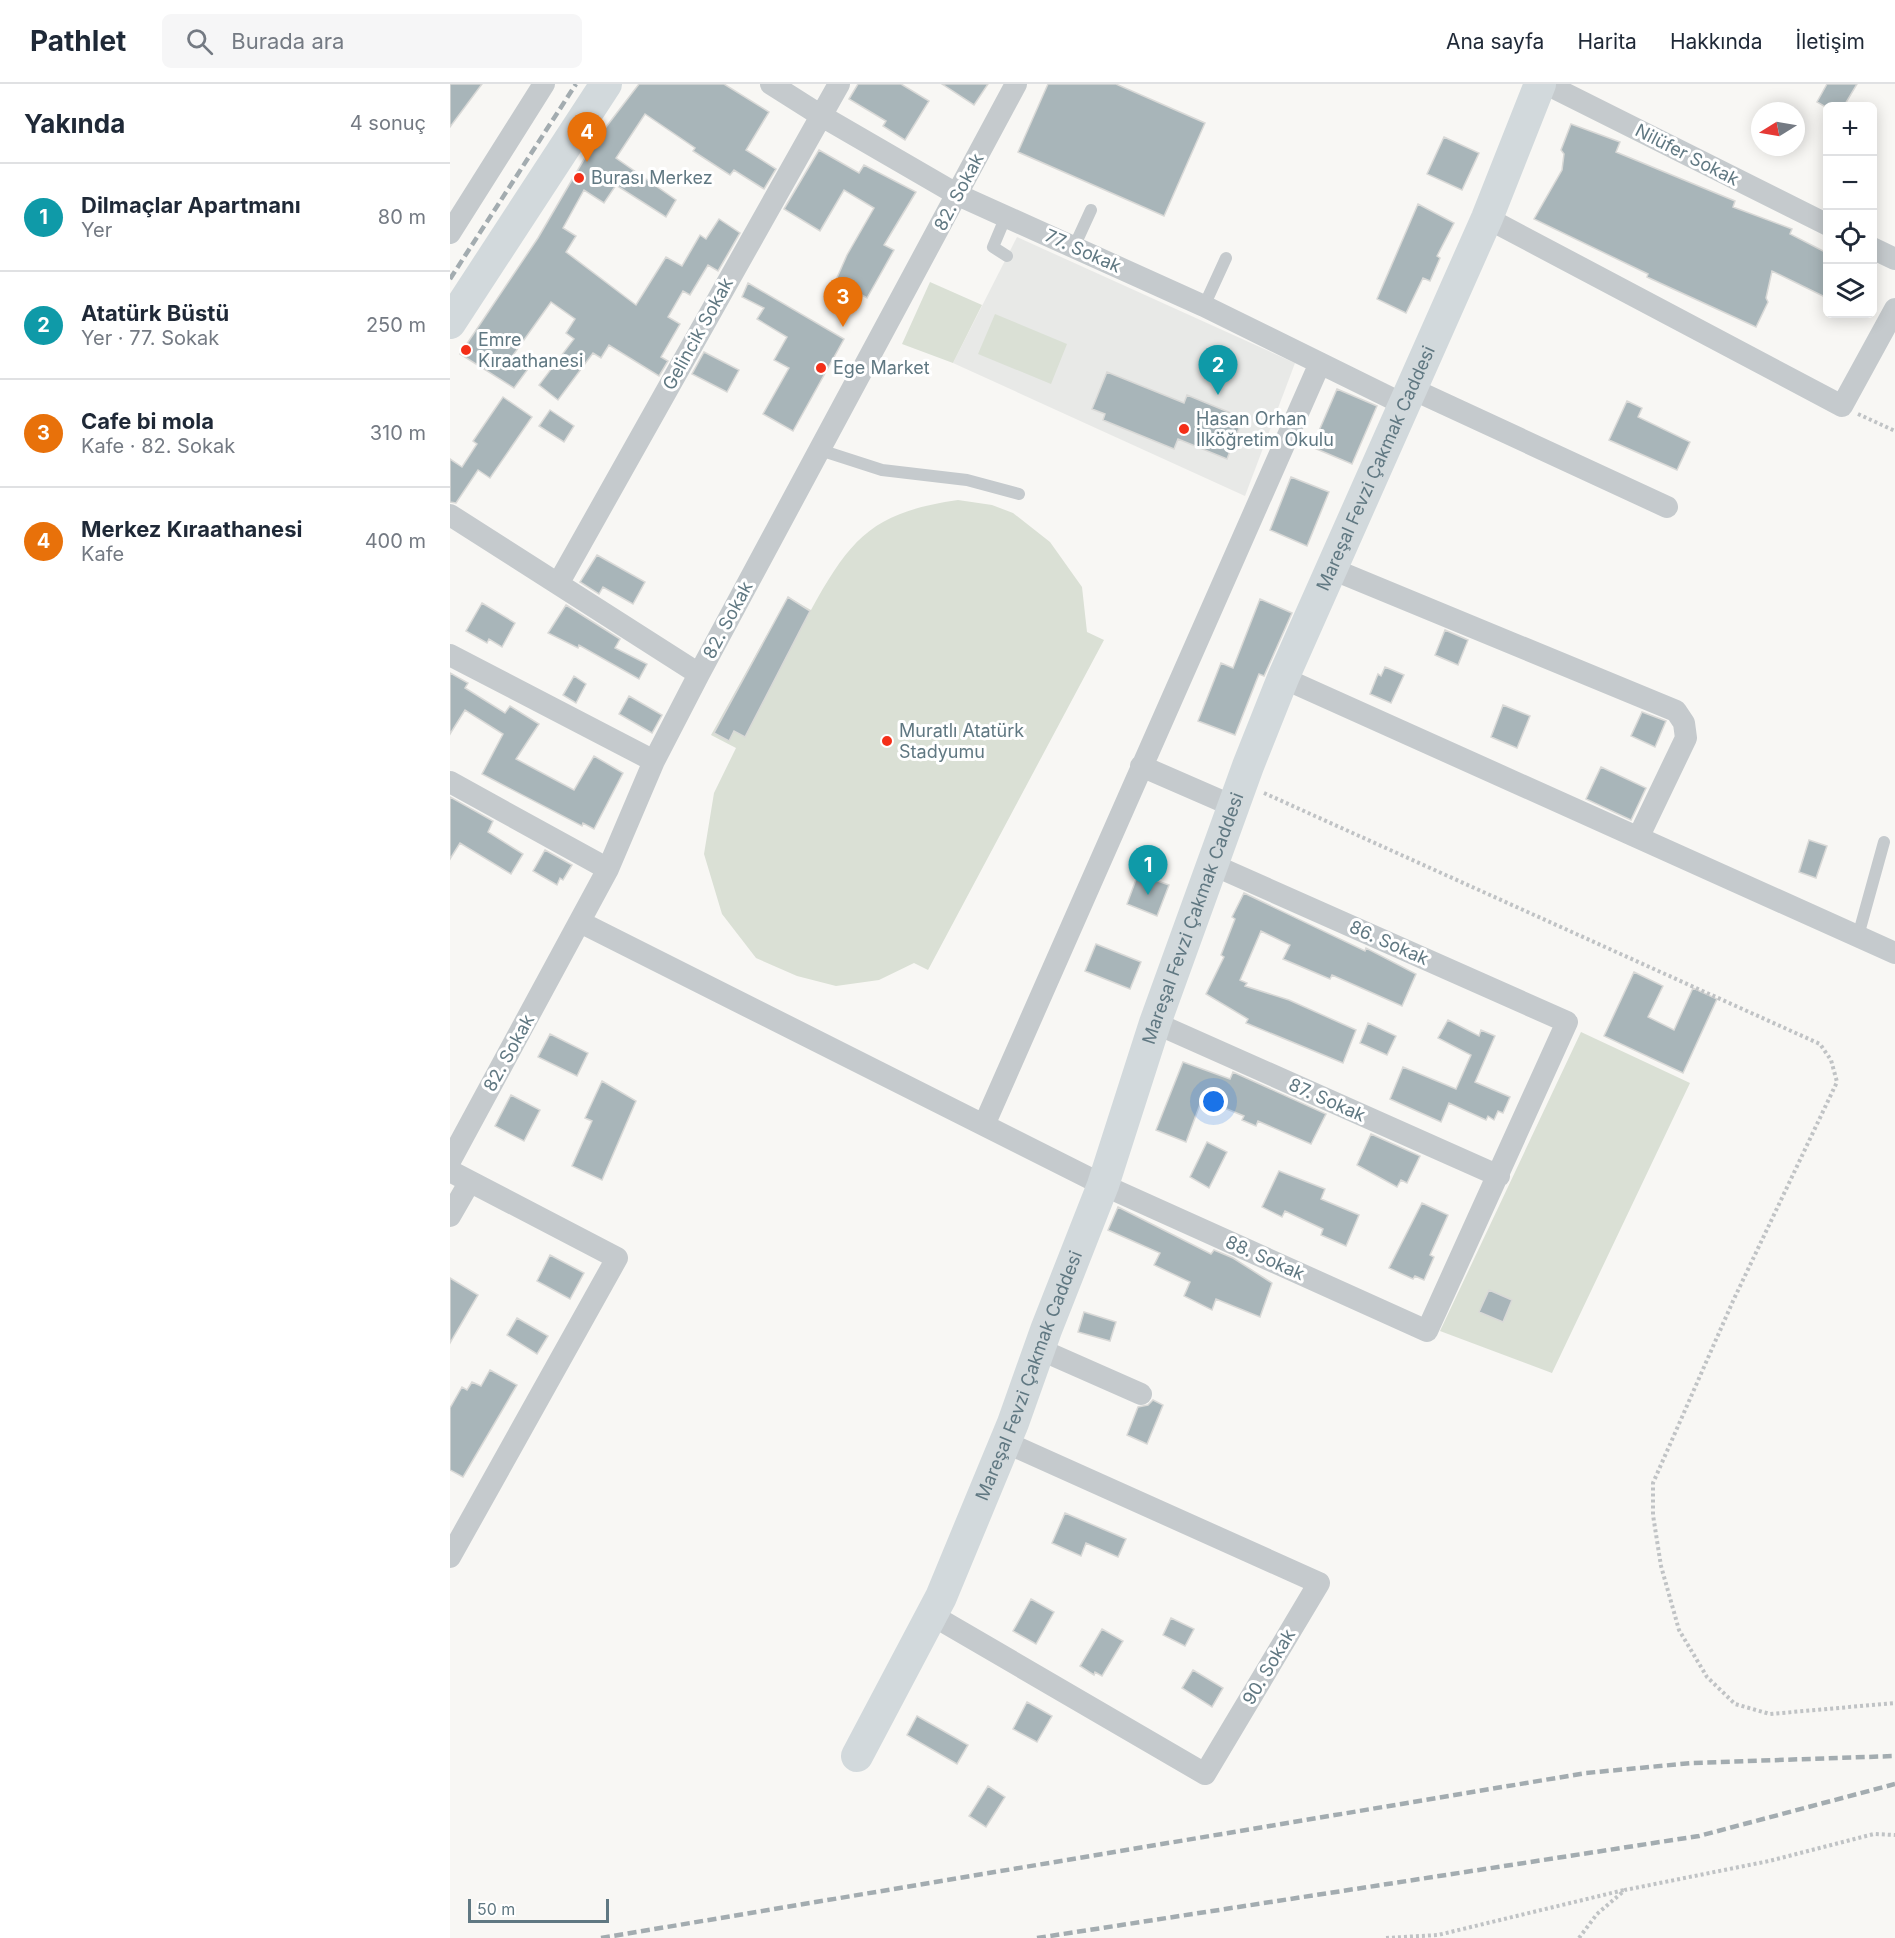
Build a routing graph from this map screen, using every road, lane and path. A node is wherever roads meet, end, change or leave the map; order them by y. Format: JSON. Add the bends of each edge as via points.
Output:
{"nodes":[{"id":1,"x":544,"y":84,"type":"edge"},
{"id":2,"x":606,"y":84,"type":"edge"},
{"id":3,"x":771,"y":84,"type":"edge"},
{"id":4,"x":839,"y":84,"type":"edge"},
{"id":5,"x":1016,"y":84,"type":"edge"},
{"id":6,"x":1538,"y":85,"type":"edge"},
{"id":7,"x":820,"y":115,"type":"junction"},
{"id":8,"x":958,"y":195,"type":"junction"},
{"id":9,"x":1091,"y":210,"type":"dead end"},
{"id":10,"x":1006,"y":216,"type":"junction"},
{"id":11,"x":1487,"y":218,"type":"junction"},
{"id":12,"x":1823,"y":223,"type":"edge"},
{"id":13,"x":450,"y":233,"type":"edge"},
{"id":14,"x":1074,"y":248,"type":"junction"},
{"id":15,"x":1877,"y":250,"type":"edge"},
{"id":16,"x":1007,"y":256,"type":"dead end"},
{"id":17,"x":1226,"y":258,"type":"dead end"},
{"id":18,"x":1895,"y":259,"type":"edge"},
{"id":19,"x":1204,"y":306,"type":"junction"},
{"id":20,"x":1895,"y":309,"type":"edge"},
{"id":21,"x":450,"y":323,"type":"edge"},
{"id":22,"x":1320,"y":363,"type":"junction"},
{"id":23,"x":1407,"y":396,"type":"junction"},
{"id":24,"x":1842,"y":406,"type":"junction"},
{"id":25,"x":1895,"y":431,"type":"edge"},
{"id":26,"x":820,"y":450,"type":"junction"},
{"id":27,"x":1019,"y":494,"type":"dead end"},
{"id":28,"x":1667,"y":507,"type":"dead end"},
{"id":29,"x":450,"y":515,"type":"edge"},
{"id":30,"x":1332,"y":569,"type":"junction"},
{"id":31,"x":558,"y":584,"type":"junction"},
{"id":32,"x":450,"y":655,"type":"edge"},
{"id":33,"x":699,"y":674,"type":"junction"},
{"id":34,"x":1283,"y":678,"type":"junction"},
{"id":35,"x":654,"y":761,"type":"junction"},
{"id":36,"x":1141,"y":766,"type":"junction"},
{"id":37,"x":450,"y":782,"type":"edge"},
{"id":38,"x":1237,"y":794,"type":"junction"},
{"id":39,"x":1640,"y":836,"type":"junction"},
{"id":40,"x":1884,"y":842,"type":"dead end"},
{"id":41,"x":1211,"y":864,"type":"junction"},
{"id":42,"x":608,"y":869,"type":"junction"},
{"id":43,"x":580,"y":922,"type":"junction"},
{"id":44,"x":1858,"y":936,"type":"junction"},
{"id":45,"x":1895,"y":953,"type":"edge"},
{"id":46,"x":1155,"y":1023,"type":"junction"},
{"id":47,"x":984,"y":1125,"type":"junction"},
{"id":48,"x":450,"y":1161,"type":"edge"},
{"id":49,"x":1499,"y":1176,"type":"junction"},
{"id":50,"x":459,"y":1177,"type":"edge"},
{"id":51,"x":1103,"y":1185,"type":"junction"},
{"id":52,"x":450,"y":1216,"type":"edge"},
{"id":53,"x":1039,"y":1349,"type":"junction"},
{"id":54,"x":1140,"y":1394,"type":"dead end"},
{"id":55,"x":1005,"y":1442,"type":"junction"},
{"id":56,"x":450,"y":1557,"type":"edge"},
{"id":57,"x":932,"y":1615,"type":"junction"},
{"id":58,"x":1895,"y":1703,"type":"edge"},
{"id":59,"x":857,"y":1756,"type":"dead end"},
{"id":60,"x":1895,"y":1835,"type":"edge"},
{"id":61,"x":1625,"y":1890,"type":"junction"},
{"id":62,"x":1386,"y":1938,"type":"edge"},
{"id":63,"x":1579,"y":1938,"type":"edge"}],
"edges":[{"from":1,"to":13,"type":"street"},
{"from":2,"to":21,"type":"street"},
{"from":3,"to":7,"type":"street","name":"77. Sokak"},
{"from":4,"to":7,"type":"street","name":"Gelincik Sokak"},
{"from":5,"to":8,"type":"street","name":"82. Sokak"},
{"from":6,"to":11,"type":"street","name":"Mareşal Fevzi Çakmak Caddesi"},
{"from":6,"to":12,"type":"street","name":"Nilüfer Sokak"},
{"from":7,"to":8,"type":"street","name":"77. Sokak"},
{"from":7,"to":31,"type":"street","name":"Gelincik Sokak"},
{"from":8,"to":10,"type":"street","name":"77. Sokak"},
{"from":8,"to":26,"type":"street","name":"82. Sokak"},
{"from":9,"to":14,"type":"lane"},
{"from":10,"to":14,"type":"street","name":"77. Sokak"},
{"from":10,"to":16,"type":"lane","via":[[993,247]]},
{"from":11,"to":23,"type":"street","name":"Mareşal Fevzi Çakmak Caddesi"},
{"from":11,"to":24,"type":"street"},
{"from":14,"to":19,"type":"street","name":"77. Sokak","via":[[1132,281]]},
{"from":15,"to":18,"type":"street"},
{"from":17,"to":19,"type":"lane"},
{"from":19,"to":22,"type":"street","name":"77. Sokak"},
{"from":20,"to":24,"type":"street"},
{"from":22,"to":23,"type":"street","name":"77. Sokak"},
{"from":22,"to":36,"type":"street"},
{"from":23,"to":28,"type":"street","name":"77. Sokak"},
{"from":23,"to":30,"type":"street","name":"Mareşal Fevzi Çakmak Caddesi"},
{"from":24,"to":25,"type":"path"},
{"from":26,"to":27,"type":"lane","via":[[882,470],[967,480]]},
{"from":26,"to":33,"type":"street","name":"82. Sokak"},
{"from":29,"to":31,"type":"street"},
{"from":30,"to":34,"type":"street","name":"Mareşal Fevzi Çakmak Caddesi"},
{"from":30,"to":39,"type":"street","via":[[1676,711],[1684,723],[1686,738]]},
{"from":31,"to":33,"type":"street"},
{"from":32,"to":35,"type":"street"},
{"from":33,"to":35,"type":"street","name":"82. Sokak"},
{"from":34,"to":38,"type":"street","name":"Mareşal Fevzi Çakmak Caddesi"},
{"from":34,"to":39,"type":"street"},
{"from":35,"to":42,"type":"street","name":"82. Sokak"},
{"from":36,"to":38,"type":"street"},
{"from":36,"to":47,"type":"street"},
{"from":37,"to":42,"type":"street"},
{"from":38,"to":41,"type":"street","name":"Mareşal Fevzi Çakmak Caddesi"},
{"from":38,"to":58,"type":"path","via":[[1820,1044],[1831,1060],[1837,1082],[1733,1301],[1653,1483],[1653,1515],[1661,1566],[1679,1630],[1707,1677],[1735,1704],[1770,1714]]},
{"from":39,"to":44,"type":"street"},
{"from":40,"to":44,"type":"lane"},
{"from":41,"to":46,"type":"street","name":"Mareşal Fevzi Çakmak Caddesi"},
{"from":41,"to":49,"type":"street","name":"86. Sokak","via":[[1567,1022]]},
{"from":42,"to":43,"type":"street","name":"82. Sokak"},
{"from":43,"to":47,"type":"street","name":"88. Sokak"},
{"from":43,"to":48,"type":"street","name":"82. Sokak"},
{"from":44,"to":45,"type":"street"},
{"from":46,"to":49,"type":"street","name":"87. Sokak"},
{"from":46,"to":51,"type":"street","name":"Mareşal Fevzi Çakmak Caddesi"},
{"from":47,"to":51,"type":"street","name":"88. Sokak"},
{"from":49,"to":51,"type":"street","name":"88. Sokak","via":[[1427,1331]]},
{"from":50,"to":52,"type":"street"},
{"from":50,"to":56,"type":"street","via":[[617,1258]]},
{"from":51,"to":53,"type":"street","name":"Mareşal Fevzi Çakmak Caddesi"},
{"from":53,"to":54,"type":"street"},
{"from":53,"to":55,"type":"street","name":"Mareşal Fevzi Çakmak Caddesi"},
{"from":55,"to":57,"type":"street","name":"Mareşal Fevzi Çakmak Caddesi"},
{"from":55,"to":57,"type":"street","name":"90. Sokak","via":[[1319,1582],[1205,1774]]},
{"from":57,"to":59,"type":"street","name":"Mareşal Fevzi Çakmak Caddesi"},
{"from":60,"to":61,"type":"path","via":[[1874,1834],[1769,1861]]},
{"from":61,"to":62,"type":"path","via":[[1438,1935]]},
{"from":61,"to":63,"type":"path","via":[[1597,1914]]}]}
